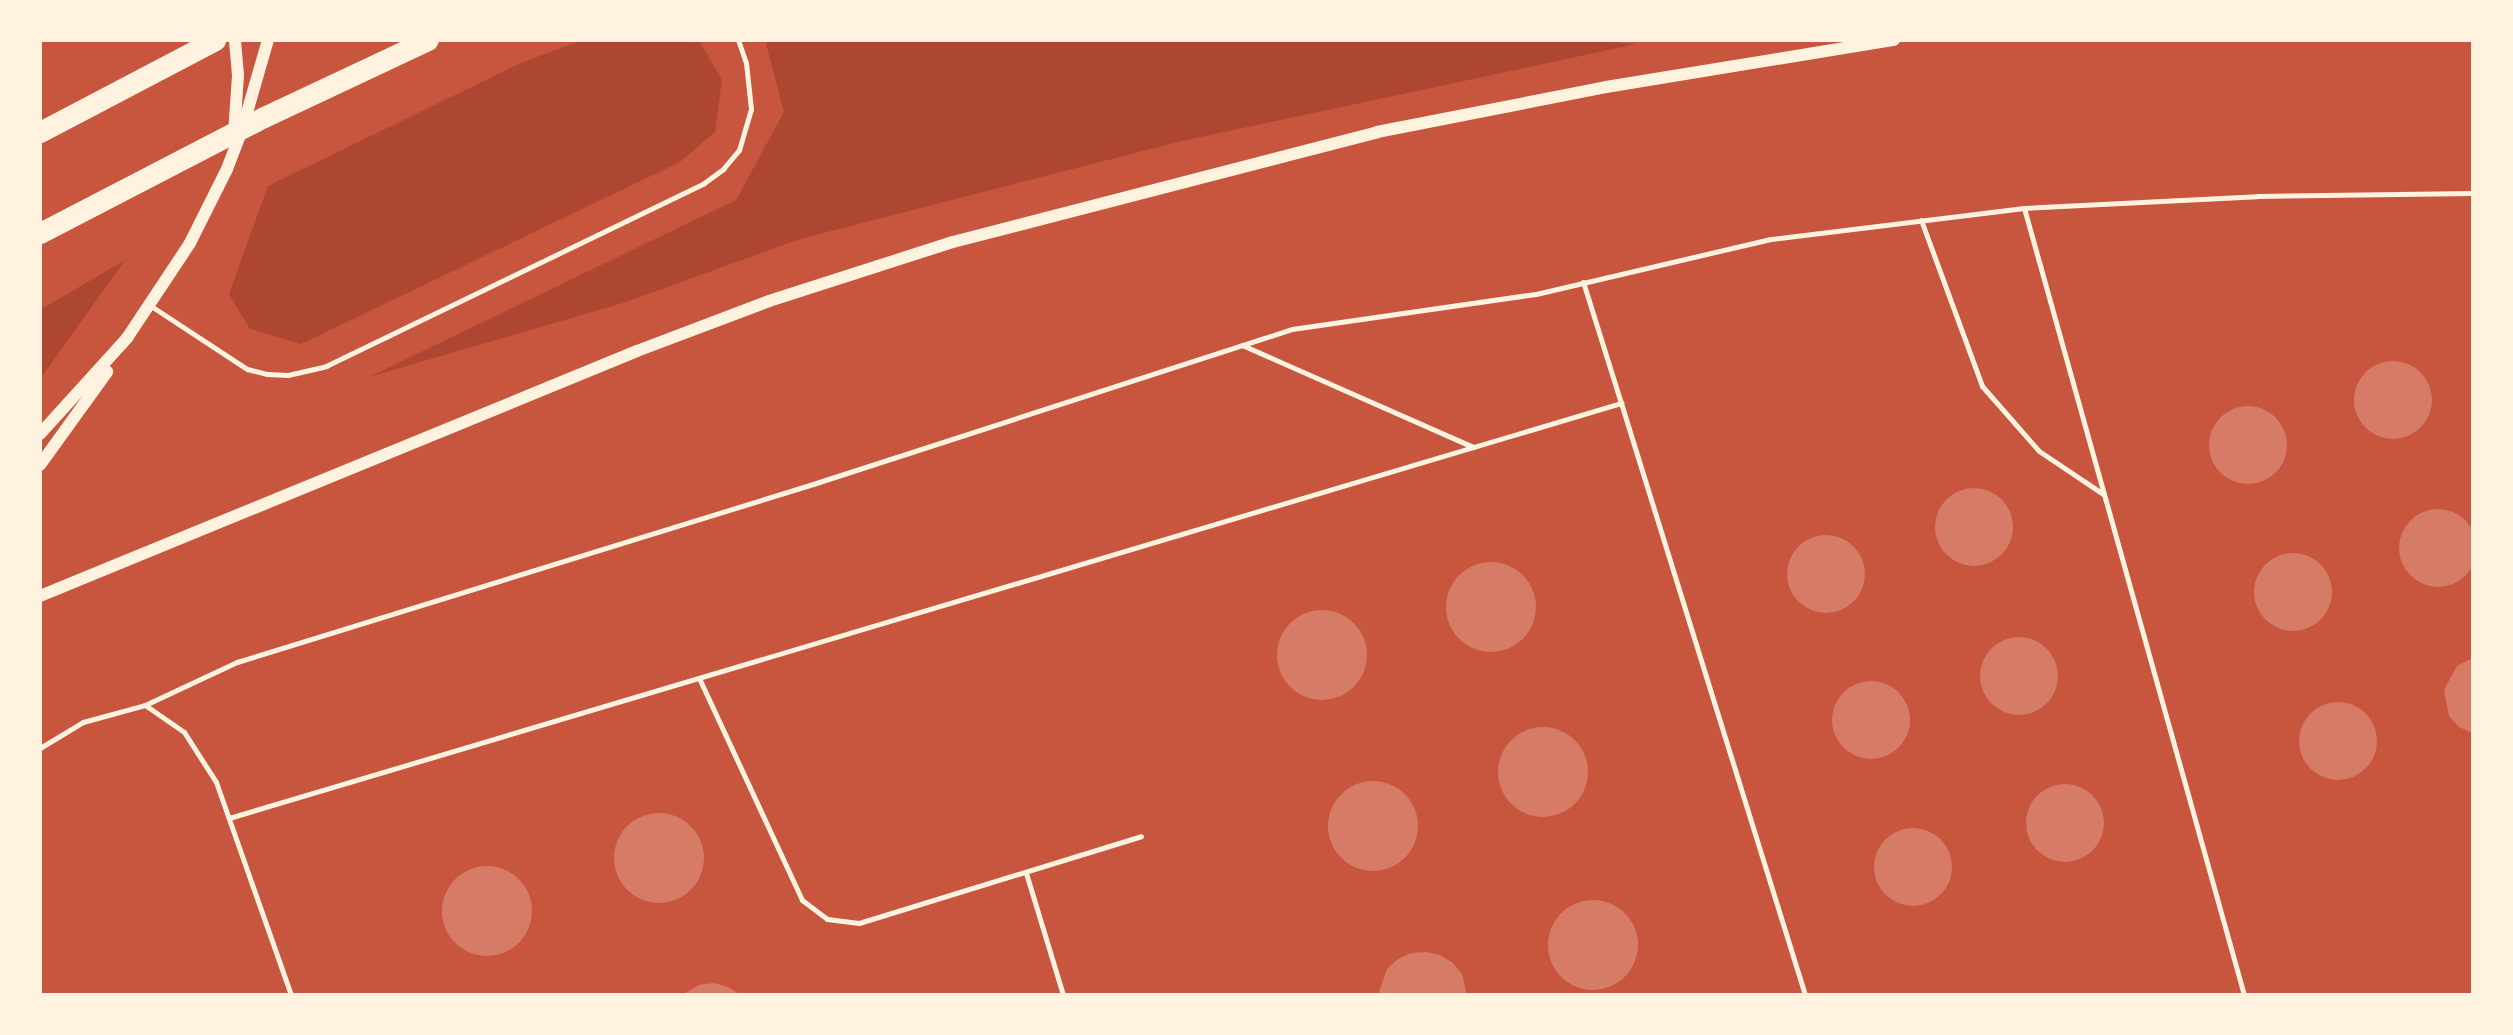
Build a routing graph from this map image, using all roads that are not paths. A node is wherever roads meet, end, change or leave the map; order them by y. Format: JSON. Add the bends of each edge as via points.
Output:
{"nodes":[{"id":1,"x":215,"y":40,"type":"edge"},
{"id":2,"x":235,"y":40,"type":"edge"},
{"id":3,"x":268,"y":40,"type":"edge"},
{"id":4,"x":428,"y":40,"type":"edge"},
{"id":5,"x":738,"y":40,"type":"edge"},
{"id":6,"x":1894,"y":40,"type":"edge"},
{"id":7,"x":40,"y":132,"type":"edge"},
{"id":8,"x":227,"y":169,"type":"junction"},
{"id":9,"x":2473,"y":193,"type":"edge"},
{"id":10,"x":100,"y":202,"type":"junction"},
{"id":11,"x":2024,"y":208,"type":"junction"},
{"id":12,"x":1921,"y":220,"type":"junction"},
{"id":13,"x":40,"y":233,"type":"edge"},
{"id":14,"x":40,"y":241,"type":"edge"},
{"id":15,"x":1583,"y":282,"type":"junction"},
{"id":16,"x":151,"y":306,"type":"junction"},
{"id":17,"x":1242,"y":345,"type":"junction"},
{"id":18,"x":1620,"y":403,"type":"junction"},
{"id":19,"x":40,"y":434,"type":"edge"},
{"id":20,"x":1473,"y":447,"type":"junction"},
{"id":21,"x":40,"y":465,"type":"edge"},
{"id":22,"x":2104,"y":495,"type":"junction"},
{"id":23,"x":40,"y":596,"type":"edge"},
{"id":24,"x":699,"y":678,"type":"junction"},
{"id":25,"x":145,"y":705,"type":"junction"},
{"id":26,"x":40,"y":748,"type":"edge"},
{"id":27,"x":229,"y":818,"type":"junction"},
{"id":28,"x":1141,"y":836,"type":"dead end"},
{"id":29,"x":1026,"y":873,"type":"junction"},
{"id":30,"x":291,"y":995,"type":"edge"},
{"id":31,"x":1063,"y":995,"type":"edge"},
{"id":32,"x":1805,"y":995,"type":"edge"},
{"id":33,"x":2244,"y":995,"type":"edge"}],
"edges":[{"from":1,"to":7,"type":"highway"},
{"from":2,"to":8,"type":"street","via":[[238,100]]},
{"from":3,"to":8,"type":"street","via":[[256,90]]},
{"from":4,"to":10,"type":"highway"},
{"from":5,"to":16,"type":"lane","via":[[746,63],[751,109],[739,150],[723,169],[704,183],[326,366],[288,375],[247,369]]},
{"from":6,"to":23,"type":"street","via":[[1605,87],[1377,132],[941,246],[769,301],[648,347]]},
{"from":8,"to":16,"type":"street","via":[[190,243]]},
{"from":9,"to":11,"type":"lane","via":[[2257,195]]},
{"from":10,"to":13,"type":"highway"},
{"from":10,"to":14,"type":"highway"},
{"from":11,"to":12,"type":"lane"},
{"from":11,"to":22,"type":"lane"},
{"from":12,"to":15,"type":"lane","via":[[1771,239]]},
{"from":12,"to":22,"type":"lane","via":[[1982,386],[2039,451]]},
{"from":15,"to":17,"type":"lane","via":[[1292,329]]},
{"from":15,"to":18,"type":"lane"},
{"from":16,"to":19,"type":"street","via":[[103,367]]},
{"from":16,"to":21,"type":"street"},
{"from":17,"to":20,"type":"lane"},
{"from":17,"to":25,"type":"lane","via":[[813,484],[237,662]]},
{"from":18,"to":20,"type":"lane"},
{"from":18,"to":32,"type":"lane"},
{"from":20,"to":24,"type":"lane"},
{"from":22,"to":33,"type":"lane"},
{"from":24,"to":27,"type":"lane"},
{"from":24,"to":29,"type":"lane","via":[[802,900],[827,919],[859,923]]},
{"from":25,"to":26,"type":"lane","via":[[83,722]]},
{"from":25,"to":27,"type":"lane","via":[[184,732],[216,782]]},
{"from":27,"to":30,"type":"lane"},
{"from":28,"to":29,"type":"lane"},
{"from":29,"to":31,"type":"lane"}]}
